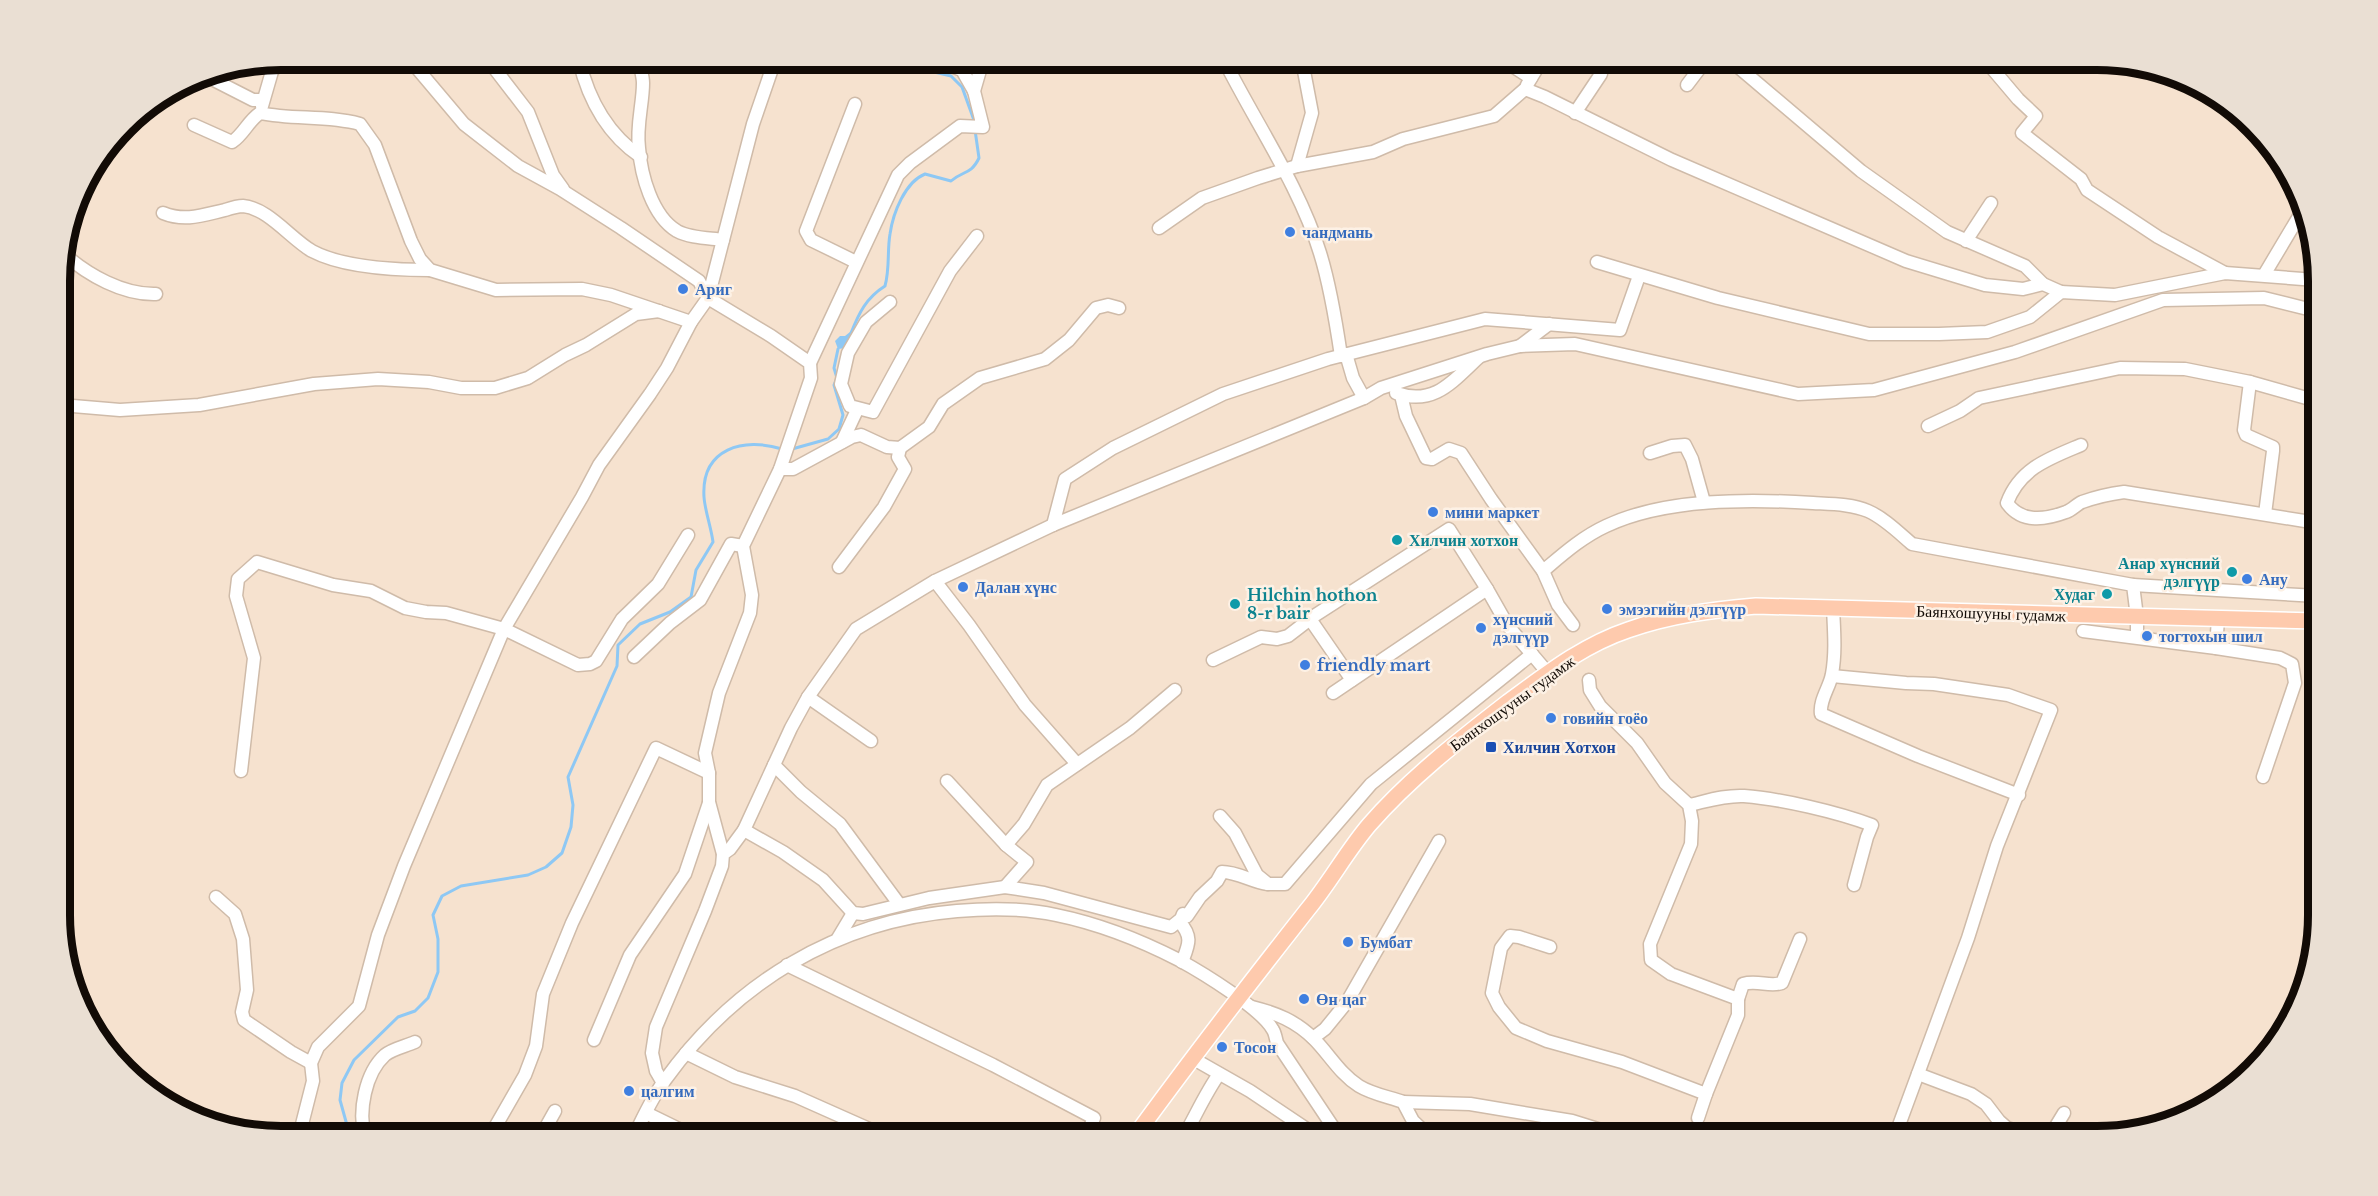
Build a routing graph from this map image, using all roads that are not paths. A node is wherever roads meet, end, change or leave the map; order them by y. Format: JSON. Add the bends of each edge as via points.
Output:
{"nodes":[{"id":1,"x":1230,"y":70,"type":"edge"},
{"id":2,"x":1304,"y":70,"type":"edge"},
{"id":3,"x":1514,"y":70,"type":"edge"},
{"id":4,"x":1536,"y":70,"type":"edge"},
{"id":5,"x":1699,"y":70,"type":"edge"},
{"id":6,"x":1742,"y":70,"type":"edge"},
{"id":7,"x":1994,"y":70,"type":"edge"},
{"id":8,"x":272,"y":71,"type":"edge"},
{"id":9,"x":419,"y":71,"type":"edge"},
{"id":10,"x":496,"y":71,"type":"edge"},
{"id":11,"x":581,"y":71,"type":"edge"},
{"id":12,"x":641,"y":71,"type":"edge"},
{"id":13,"x":771,"y":71,"type":"edge"},
{"id":14,"x":962,"y":71,"type":"edge"},
{"id":15,"x":980,"y":71,"type":"edge"},
{"id":16,"x":1601,"y":74,"type":"dead end"},
{"id":17,"x":216,"y":81,"type":"edge"},
{"id":18,"x":1528,"y":83,"type":"junction"},
{"id":19,"x":1687,"y":86,"type":"dead end"},
{"id":20,"x":974,"y":90,"type":"junction"},
{"id":21,"x":855,"y":104,"type":"dead end"},
{"id":22,"x":261,"y":107,"type":"junction"},
{"id":23,"x":1575,"y":113,"type":"junction"},
{"id":24,"x":194,"y":125,"type":"dead end"},
{"id":25,"x":640,"y":157,"type":"junction"},
{"id":26,"x":1297,"y":166,"type":"junction"},
{"id":27,"x":1283,"y":169,"type":"junction"},
{"id":28,"x":565,"y":192,"type":"junction"},
{"id":29,"x":1990,"y":203,"type":"dead end"},
{"id":30,"x":163,"y":213,"type":"dead end"},
{"id":31,"x":2297,"y":219,"type":"edge"},
{"id":32,"x":1159,"y":228,"type":"dead end"},
{"id":33,"x":977,"y":236,"type":"dead end"},
{"id":34,"x":723,"y":240,"type":"junction"},
{"id":35,"x":1966,"y":241,"type":"junction"},
{"id":36,"x":72,"y":259,"type":"edge"},
{"id":37,"x":856,"y":262,"type":"junction"},
{"id":38,"x":1597,"y":262,"type":"dead end"},
{"id":39,"x":430,"y":270,"type":"junction"},
{"id":40,"x":2225,"y":273,"type":"junction"},
{"id":41,"x":2264,"y":275,"type":"junction"},
{"id":42,"x":1639,"y":276,"type":"junction"},
{"id":43,"x":2308,"y":279,"type":"edge"},
{"id":44,"x":2043,"y":284,"type":"junction"},
{"id":45,"x":2061,"y":292,"type":"junction"},
{"id":46,"x":156,"y":294,"type":"dead end"},
{"id":47,"x":708,"y":298,"type":"junction"},
{"id":48,"x":891,"y":302,"type":"dead end"},
{"id":49,"x":1119,"y":308,"type":"dead end"},
{"id":50,"x":2308,"y":309,"type":"edge"},
{"id":51,"x":659,"y":311,"type":"junction"},
{"id":52,"x":690,"y":322,"type":"junction"},
{"id":53,"x":1549,"y":324,"type":"junction"},
{"id":54,"x":1520,"y":346,"type":"junction"},
{"id":55,"x":1344,"y":355,"type":"junction"},
{"id":56,"x":1482,"y":356,"type":"junction"},
{"id":57,"x":810,"y":363,"type":"junction"},
{"id":58,"x":2250,"y":382,"type":"junction"},
{"id":59,"x":1381,"y":388,"type":"junction"},
{"id":60,"x":1401,"y":394,"type":"junction"},
{"id":61,"x":1364,"y":398,"type":"junction"},
{"id":62,"x":2308,"y":398,"type":"edge"},
{"id":63,"x":71,"y":406,"type":"edge"},
{"id":64,"x":857,"y":410,"type":"junction"},
{"id":65,"x":1928,"y":426,"type":"dead end"},
{"id":66,"x":841,"y":443,"type":"junction"},
{"id":67,"x":2081,"y":445,"type":"dead end"},
{"id":68,"x":900,"y":448,"type":"junction"},
{"id":69,"x":1650,"y":453,"type":"dead end"},
{"id":70,"x":782,"y":464,"type":"junction"},
{"id":71,"x":1704,"y":502,"type":"junction"},
{"id":72,"x":2265,"y":514,"type":"junction"},
{"id":73,"x":2308,"y":521,"type":"edge"},
{"id":74,"x":1053,"y":525,"type":"junction"},
{"id":75,"x":688,"y":535,"type":"dead end"},
{"id":76,"x":743,"y":546,"type":"junction"},
{"id":77,"x":839,"y":567,"type":"dead end"},
{"id":78,"x":1543,"y":571,"type":"junction"},
{"id":79,"x":934,"y":581,"type":"junction"},
{"id":80,"x":2133,"y":585,"type":"junction"},
{"id":81,"x":1487,"y":589,"type":"junction"},
{"id":82,"x":2308,"y":595,"type":"edge"},
{"id":83,"x":1833,"y":608,"type":"junction"},
{"id":84,"x":2137,"y":617,"type":"junction"},
{"id":85,"x":1310,"y":619,"type":"junction"},
{"id":86,"x":2218,"y":619,"type":"junction"},
{"id":87,"x":2308,"y":621,"type":"edge"},
{"id":88,"x":1573,"y":625,"type":"dead end"},
{"id":89,"x":504,"y":630,"type":"junction"},
{"id":90,"x":2082,"y":631,"type":"dead end"},
{"id":91,"x":2137,"y":636,"type":"junction"},
{"id":92,"x":2216,"y":648,"type":"junction"},
{"id":93,"x":1532,"y":654,"type":"junction"},
{"id":94,"x":633,"y":657,"type":"dead end"},
{"id":95,"x":1213,"y":660,"type":"dead end"},
{"id":96,"x":1548,"y":672,"type":"junction"},
{"id":97,"x":1832,"y":676,"type":"junction"},
{"id":98,"x":1352,"y":680,"type":"junction"},
{"id":99,"x":1589,"y":680,"type":"dead end"},
{"id":100,"x":1176,"y":690,"type":"dead end"},
{"id":101,"x":1333,"y":693,"type":"dead end"},
{"id":102,"x":808,"y":697,"type":"junction"},
{"id":103,"x":871,"y":741,"type":"dead end"},
{"id":104,"x":1077,"y":764,"type":"junction"},
{"id":105,"x":774,"y":765,"type":"junction"},
{"id":106,"x":241,"y":771,"type":"dead end"},
{"id":107,"x":709,"y":773,"type":"junction"},
{"id":108,"x":2263,"y":777,"type":"dead end"},
{"id":109,"x":947,"y":781,"type":"dead end"},
{"id":110,"x":2019,"y":795,"type":"junction"},
{"id":111,"x":709,"y":802,"type":"junction"},
{"id":112,"x":1689,"y":805,"type":"junction"},
{"id":113,"x":1220,"y":816,"type":"dead end"},
{"id":114,"x":744,"y":830,"type":"junction"},
{"id":115,"x":1439,"y":842,"type":"dead end"},
{"id":116,"x":1006,"y":845,"type":"junction"},
{"id":117,"x":723,"y":854,"type":"junction"},
{"id":118,"x":1268,"y":884,"type":"junction"},
{"id":119,"x":1854,"y":885,"type":"dead end"},
{"id":120,"x":1005,"y":887,"type":"junction"},
{"id":121,"x":216,"y":897,"type":"dead end"},
{"id":122,"x":899,"y":904,"type":"junction"},
{"id":123,"x":853,"y":913,"type":"junction"},
{"id":124,"x":1179,"y":921,"type":"junction"},
{"id":125,"x":838,"y":938,"type":"junction"},
{"id":126,"x":1800,"y":939,"type":"dead end"},
{"id":127,"x":1550,"y":947,"type":"dead end"},
{"id":128,"x":1182,"y":962,"type":"junction"},
{"id":129,"x":787,"y":965,"type":"junction"},
{"id":130,"x":1738,"y":999,"type":"junction"},
{"id":131,"x":1244,"y":1002,"type":"junction"},
{"id":132,"x":1313,"y":1038,"type":"junction"},
{"id":133,"x":594,"y":1040,"type":"dead end"},
{"id":134,"x":415,"y":1042,"type":"dead end"},
{"id":135,"x":686,"y":1053,"type":"junction"},
{"id":136,"x":1192,"y":1058,"type":"junction"},
{"id":137,"x":311,"y":1063,"type":"junction"},
{"id":138,"x":1219,"y":1074,"type":"junction"},
{"id":139,"x":1918,"y":1074,"type":"junction"},
{"id":140,"x":663,"y":1083,"type":"junction"},
{"id":141,"x":1706,"y":1094,"type":"junction"},
{"id":142,"x":1403,"y":1102,"type":"junction"},
{"id":143,"x":555,"y":1111,"type":"dead end"},
{"id":144,"x":646,"y":1113,"type":"junction"},
{"id":145,"x":2064,"y":1113,"type":"dead end"},
{"id":146,"x":1698,"y":1118,"type":"dead end"},
{"id":147,"x":1301,"y":1125,"type":"edge"},
{"id":148,"x":1333,"y":1125,"type":"edge"},
{"id":149,"x":1418,"y":1125,"type":"edge"},
{"id":150,"x":1586,"y":1125,"type":"edge"},
{"id":151,"x":1899,"y":1125,"type":"edge"},
{"id":152,"x":2004,"y":1125,"type":"edge"},
{"id":153,"x":2057,"y":1125,"type":"edge"},
{"id":154,"x":302,"y":1126,"type":"edge"},
{"id":155,"x":363,"y":1126,"type":"edge"},
{"id":156,"x":496,"y":1126,"type":"edge"},
{"id":157,"x":547,"y":1126,"type":"edge"},
{"id":158,"x":639,"y":1126,"type":"edge"},
{"id":159,"x":672,"y":1126,"type":"edge"},
{"id":160,"x":862,"y":1126,"type":"edge"},
{"id":161,"x":1091,"y":1126,"type":"edge"},
{"id":162,"x":1143,"y":1126,"type":"edge"},
{"id":163,"x":1190,"y":1126,"type":"edge"}],
"edges":[{"from":1,"to":27,"type":"street"},
{"from":2,"to":26,"type":"street","via":[[1312,113]]},
{"from":3,"to":18,"type":"street"},
{"from":4,"to":18,"type":"street"},
{"from":5,"to":19,"type":"street"},
{"from":6,"to":35,"type":"street","via":[[1861,171],[1947,232]]},
{"from":7,"to":40,"type":"street","via":[[2036,116],[2022,133],[2081,179],[2087,190],[2158,237]]},
{"from":8,"to":22,"type":"street"},
{"from":9,"to":28,"type":"street","via":[[464,124],[518,166]]},
{"from":10,"to":28,"type":"street","via":[[528,112],[553,175]]},
{"from":11,"to":25,"type":"street","via":[[598,111],[627,148]]},
{"from":12,"to":25,"type":"street"},
{"from":13,"to":34,"type":"street"},
{"from":14,"to":20,"type":"street"},
{"from":15,"to":20,"type":"street"},
{"from":16,"to":23,"type":"street"},
{"from":17,"to":22,"type":"street"},
{"from":18,"to":23,"type":"street"},
{"from":18,"to":26,"type":"street","via":[[1494,116],[1403,139],[1373,152]]},
{"from":20,"to":37,"type":"street","via":[[977,127],[960,126],[898,175]]},
{"from":21,"to":37,"type":"street","via":[[806,231],[811,240]]},
{"from":22,"to":24,"type":"street","via":[[232,142]]},
{"from":22,"to":39,"type":"street","via":[[284,118],[340,118],[360,124],[375,145],[411,241]]},
{"from":23,"to":44,"type":"street","via":[[1672,160],[1906,261],[1985,285],[2023,289]]},
{"from":25,"to":34,"type":"street","via":[[648,190],[669,224],[683,233]]},
{"from":26,"to":27,"type":"street"},
{"from":27,"to":32,"type":"street","via":[[1202,198]]},
{"from":27,"to":55,"type":"street","via":[[1320,254]]},
{"from":28,"to":47,"type":"street","via":[[699,281]]},
{"from":29,"to":35,"type":"street"},
{"from":30,"to":39,"type":"street","via":[[191,219],[241,206],[256,209],[313,251],[335,259],[398,270]]},
{"from":31,"to":41,"type":"street"},
{"from":33,"to":64,"type":"street","via":[[950,271],[873,412]]},
{"from":34,"to":47,"type":"street"},
{"from":35,"to":44,"type":"street","via":[[2025,266]]},
{"from":36,"to":46,"type":"street","via":[[103,281]]},
{"from":37,"to":57,"type":"street"},
{"from":38,"to":42,"type":"street"},
{"from":39,"to":51,"type":"street","via":[[496,290],[582,290]]},
{"from":40,"to":41,"type":"street"},
{"from":40,"to":45,"type":"street","via":[[2115,295]]},
{"from":41,"to":43,"type":"street"},
{"from":42,"to":45,"type":"street","via":[[1869,334],[1987,332],[2030,317]]},
{"from":42,"to":53,"type":"street","via":[[1620,330]]},
{"from":44,"to":45,"type":"street"},
{"from":47,"to":52,"type":"street"},
{"from":47,"to":57,"type":"street"},
{"from":48,"to":64,"type":"street","via":[[866,322],[848,353],[841,384],[850,406]]},
{"from":49,"to":68,"type":"street","via":[[1096,308],[1069,340],[1045,359],[980,378],[943,404],[930,427]]},
{"from":50,"to":54,"type":"street","via":[[2264,298],[2163,300],[2015,352],[1874,390],[1809,394],[1575,344]]},
{"from":51,"to":52,"type":"street"},
{"from":51,"to":63,"type":"street","via":[[636,314],[528,378],[495,388],[378,379],[314,384],[199,405],[120,410]]},
{"from":52,"to":89,"type":"street","via":[[667,368],[599,465]]},
{"from":53,"to":54,"type":"street"},
{"from":53,"to":55,"type":"street","via":[[1485,319]]},
{"from":54,"to":56,"type":"street"},
{"from":55,"to":61,"type":"street"},
{"from":55,"to":74,"type":"street","via":[[1223,394],[1113,448],[1065,479]]},
{"from":56,"to":59,"type":"street"},
{"from":56,"to":60,"type":"street","via":[[1440,392],[1423,397]]},
{"from":57,"to":70,"type":"street","via":[[811,378]]},
{"from":58,"to":62,"type":"street"},
{"from":58,"to":65,"type":"street","via":[[2185,369],[2120,368],[1979,398]]},
{"from":58,"to":72,"type":"street","via":[[2244,430],[2246,435],[2273,447]]},
{"from":59,"to":60,"type":"street"},
{"from":59,"to":61,"type":"street"},
{"from":60,"to":78,"type":"street","via":[[1406,416],[1426,458],[1432,459],[1449,449],[1461,453]]},
{"from":61,"to":74,"type":"street"},
{"from":64,"to":66,"type":"street"},
{"from":66,"to":68,"type":"street","via":[[861,435],[887,447]]},
{"from":66,"to":70,"type":"street","via":[[793,469]]},
{"from":67,"to":72,"type":"street","via":[[2035,465],[2024,474],[2007,503],[2013,512],[2027,519],[2049,516],[2107,494],[2124,492]]},
{"from":68,"to":77,"type":"street","via":[[898,457],[905,469],[884,507]]},
{"from":69,"to":71,"type":"street","via":[[1685,446]]},
{"from":70,"to":76,"type":"street"},
{"from":71,"to":78,"type":"street","via":[[1606,526]]},
{"from":71,"to":80,"type":"street","via":[[1762,499],[1842,505],[1867,510],[1912,544]]},
{"from":72,"to":73,"type":"street"},
{"from":74,"to":79,"type":"street"},
{"from":75,"to":89,"type":"street","via":[[657,584],[622,619],[596,661],[578,665]]},
{"from":76,"to":94,"type":"street","via":[[731,544],[700,600]]},
{"from":76,"to":107,"type":"street","via":[[752,595],[750,613],[719,693],[705,753]]},
{"from":78,"to":88,"type":"street","via":[[1558,605]]},
{"from":79,"to":102,"type":"street","via":[[856,629]]},
{"from":79,"to":104,"type":"street","via":[[1025,705]]},
{"from":80,"to":82,"type":"street"},
{"from":80,"to":84,"type":"street"},
{"from":81,"to":85,"type":"street","via":[[1449,529]]},
{"from":81,"to":93,"type":"street","via":[[1508,626]]},
{"from":81,"to":98,"type":"street"},
{"from":83,"to":84,"type":"main road","name":"Баянхошууны гудамж"},
{"from":83,"to":96,"type":"main road","name":"Баянхошууны гудамж","via":[[1756,606],[1687,614],[1626,630]]},
{"from":83,"to":97,"type":"street"},
{"from":84,"to":86,"type":"main road","name":"Баянхошууны гудамж"},
{"from":84,"to":91,"type":"street"},
{"from":85,"to":95,"type":"street","via":[[1288,636],[1261,637]]},
{"from":85,"to":98,"type":"street"},
{"from":86,"to":87,"type":"main road","name":"Баянхошууны гудамж"},
{"from":86,"to":92,"type":"street"},
{"from":89,"to":106,"type":"street","via":[[446,613],[405,608],[371,591],[333,585],[257,562],[238,579],[236,596],[254,658]]},
{"from":89,"to":137,"type":"street","via":[[404,866],[378,935],[359,1006],[318,1047]]},
{"from":90,"to":91,"type":"street"},
{"from":91,"to":92,"type":"street"},
{"from":92,"to":108,"type":"street","via":[[2280,658],[2292,664],[2295,683]]},
{"from":93,"to":96,"type":"street"},
{"from":93,"to":118,"type":"street","via":[[1371,784],[1285,884]]},
{"from":96,"to":131,"type":"main road","name":"Баянхошууны гудамж","via":[[1424,769],[1369,826]]},
{"from":97,"to":110,"type":"street","via":[[1821,714]]},
{"from":97,"to":110,"type":"street","via":[[2008,695],[2051,710]]},
{"from":98,"to":101,"type":"street"},
{"from":99,"to":112,"type":"street","via":[[1600,706],[1637,743],[1665,783]]},
{"from":100,"to":104,"type":"street"},
{"from":102,"to":103,"type":"street"},
{"from":102,"to":105,"type":"street"},
{"from":104,"to":116,"type":"street","via":[[1047,785],[1024,824]]},
{"from":105,"to":114,"type":"street"},
{"from":105,"to":122,"type":"street","via":[[845,828]]},
{"from":107,"to":111,"type":"street"},
{"from":107,"to":156,"type":"street","via":[[656,748],[572,923],[543,994],[536,1046],[525,1075]]},
{"from":109,"to":116,"type":"street"},
{"from":110,"to":139,"type":"street","via":[[1997,846]]},
{"from":111,"to":117,"type":"street"},
{"from":111,"to":133,"type":"street","via":[[685,874],[630,955]]},
{"from":112,"to":119,"type":"street","via":[[1744,796],[1872,825]]},
{"from":112,"to":130,"type":"street","via":[[1691,844],[1650,944],[1651,960],[1671,974]]},
{"from":113,"to":118,"type":"street","via":[[1235,833],[1257,875]]},
{"from":114,"to":117,"type":"street"},
{"from":114,"to":123,"type":"street","via":[[823,880]]},
{"from":115,"to":132,"type":"street","via":[[1347,1002]]},
{"from":116,"to":120,"type":"street","via":[[1027,862]]},
{"from":117,"to":140,"type":"street","via":[[705,911],[656,1027],[652,1053]]},
{"from":118,"to":124,"type":"street","via":[[1222,872],[1192,911],[1187,916],[1183,914]]},
{"from":120,"to":122,"type":"street"},
{"from":120,"to":124,"type":"street","via":[[1044,893],[1166,927]]},
{"from":121,"to":137,"type":"street","via":[[235,914],[243,939],[247,990],[244,1020]]},
{"from":122,"to":123,"type":"street"},
{"from":123,"to":125,"type":"street"},
{"from":124,"to":128,"type":"street","via":[[1190,943]]},
{"from":125,"to":128,"type":"street","via":[[884,922],[932,913],[1013,909],[1097,925]]},
{"from":125,"to":129,"type":"street"},
{"from":126,"to":130,"type":"street","via":[[1782,983],[1743,984]]},
{"from":127,"to":141,"type":"street","via":[[1510,936],[1502,948],[1492,993],[1516,1028]]},
{"from":128,"to":131,"type":"street"},
{"from":129,"to":135,"type":"street","via":[[725,1013]]},
{"from":129,"to":161,"type":"street","via":[[1094,1118]]},
{"from":130,"to":141,"type":"street","via":[[1738,1015]]},
{"from":131,"to":132,"type":"street","via":[[1278,1014]]},
{"from":131,"to":136,"type":"main road","name":"Баянхошууны гудамж"},
{"from":131,"to":148,"type":"street","via":[[1274,1030],[1277,1043]]},
{"from":132,"to":142,"type":"street","via":[[1361,1088]]},
{"from":134,"to":155,"type":"street","via":[[385,1054],[375,1067],[364,1096]]},
{"from":135,"to":140,"type":"street"},
{"from":135,"to":160,"type":"street","via":[[735,1077],[795,1096]]},
{"from":136,"to":138,"type":"street"},
{"from":136,"to":162,"type":"main road","name":"Баянхошууны гудамж"},
{"from":137,"to":154,"type":"street","via":[[313,1082]]},
{"from":138,"to":147,"type":"street"},
{"from":138,"to":163,"type":"street"},
{"from":139,"to":151,"type":"street"},
{"from":139,"to":152,"type":"street","via":[[1971,1094],[1986,1104]]},
{"from":140,"to":144,"type":"street"},
{"from":141,"to":146,"type":"street"},
{"from":142,"to":149,"type":"street"},
{"from":142,"to":150,"type":"street","via":[[1470,1104]]},
{"from":143,"to":157,"type":"street"},
{"from":144,"to":158,"type":"street"},
{"from":144,"to":159,"type":"street"},
{"from":145,"to":153,"type":"street"}]}
